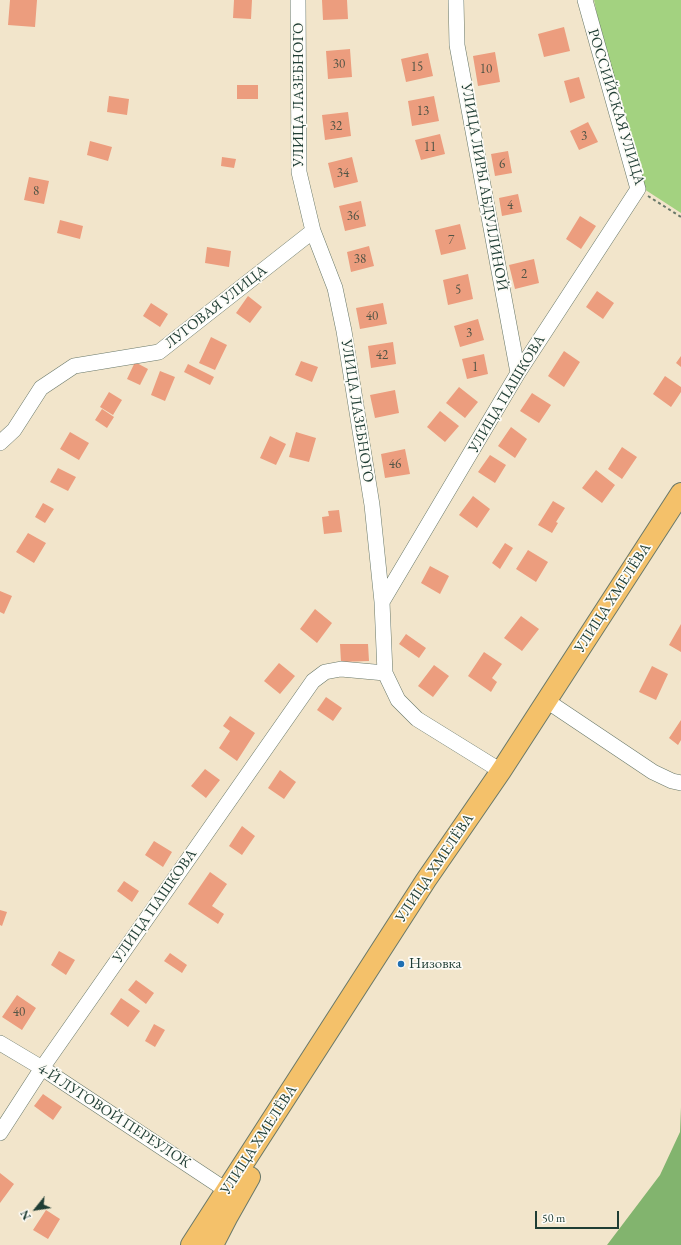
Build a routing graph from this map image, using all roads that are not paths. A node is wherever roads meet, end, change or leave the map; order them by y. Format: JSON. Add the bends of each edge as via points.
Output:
{"nodes":[{"id":1,"x":298,"y":0,"type":"edge"},
{"id":2,"x":456,"y":0,"type":"edge"},
{"id":3,"x":585,"y":0,"type":"edge"},
{"id":4,"x":638,"y":189,"type":"joint"},
{"id":5,"x":313,"y":231,"type":"junction"},
{"id":6,"x":518,"y":373,"type":"junction"},
{"id":7,"x":0,"y":443,"type":"edge"},
{"id":8,"x":681,"y":493,"type":"edge"},
{"id":9,"x":382,"y":602,"type":"junction"},
{"id":10,"x":385,"y":674,"type":"junction"},
{"id":11,"x":547,"y":700,"type":"junction"},
{"id":12,"x":501,"y":771,"type":"junction"},
{"id":13,"x":681,"y":783,"type":"edge"},
{"id":14,"x":0,"y":1043,"type":"edge"},
{"id":15,"x":42,"y":1068,"type":"junction"},
{"id":16,"x":0,"y":1133,"type":"edge"},
{"id":17,"x":226,"y":1190,"type":"junction"},
{"id":18,"x":191,"y":1245,"type":"edge"},
{"id":19,"x":200,"y":1245,"type":"edge"},
{"id":20,"x":213,"y":1245,"type":"edge"}],
"edges":[{"from":1,"to":5,"type":"street","name":"УЛИЦА ЛАЗЕБНОГО","via":[[299,172]]},
{"from":2,"to":6,"type":"street","name":"УЛИЦА ЛИРЫ АБДУЛЛИНОЙ","via":[[457,44]]},
{"from":3,"to":4,"type":"street","name":"РОССИЙСКАЯ УЛИЦА"},
{"from":4,"to":6,"type":"street","name":"УЛИЦА ПАШКОВА"},
{"from":5,"to":7,"type":"street","name":"ЛУГОВАЯ УЛИЦА","via":[[159,352],[74,366],[41,388],[14,430]]},
{"from":5,"to":9,"type":"street","name":"УЛИЦА ЛАЗЕБНОГО","via":[[335,288],[344,331],[372,505]]},
{"from":6,"to":9,"type":"street","name":"УЛИЦА ПАШКОВА"},
{"from":8,"to":11,"type":"main road","name":"УЛИЦА ХМЕЛЁВА"},
{"from":9,"to":10,"type":"street","name":"УЛИЦА ЛАЗЕБНОГО"},
{"from":10,"to":12,"type":"street","name":"УЛИЦА ЛАЗЕБНОГО","via":[[398,700],[417,719]]},
{"from":10,"to":15,"type":"street","name":"УЛИЦА ПАШКОВА","via":[[341,669],[325,672],[313,681]]},
{"from":11,"to":12,"type":"main road","name":"УЛИЦА ХМЕЛЁВА"},
{"from":11,"to":13,"type":"street","via":[[653,772]]},
{"from":12,"to":17,"type":"main road","name":"УЛИЦА ХМЕЛЁВА","via":[[426,880]]},
{"from":12,"to":20,"type":"main road","via":[[461,840],[262,1156]]},
{"from":14,"to":15,"type":"street","name":"4-Й ЛУГОВОЙ ПЕРЕУЛОК"},
{"from":15,"to":16,"type":"street","name":"УЛИЦА ПАШКОВА"},
{"from":15,"to":17,"type":"street","name":"4-Й ЛУГОВОЙ ПЕРЕУЛОК"},
{"from":17,"to":18,"type":"main road","name":"УЛИЦА ХМЕЛЁВА"},
{"from":17,"to":19,"type":"main road"}]}
